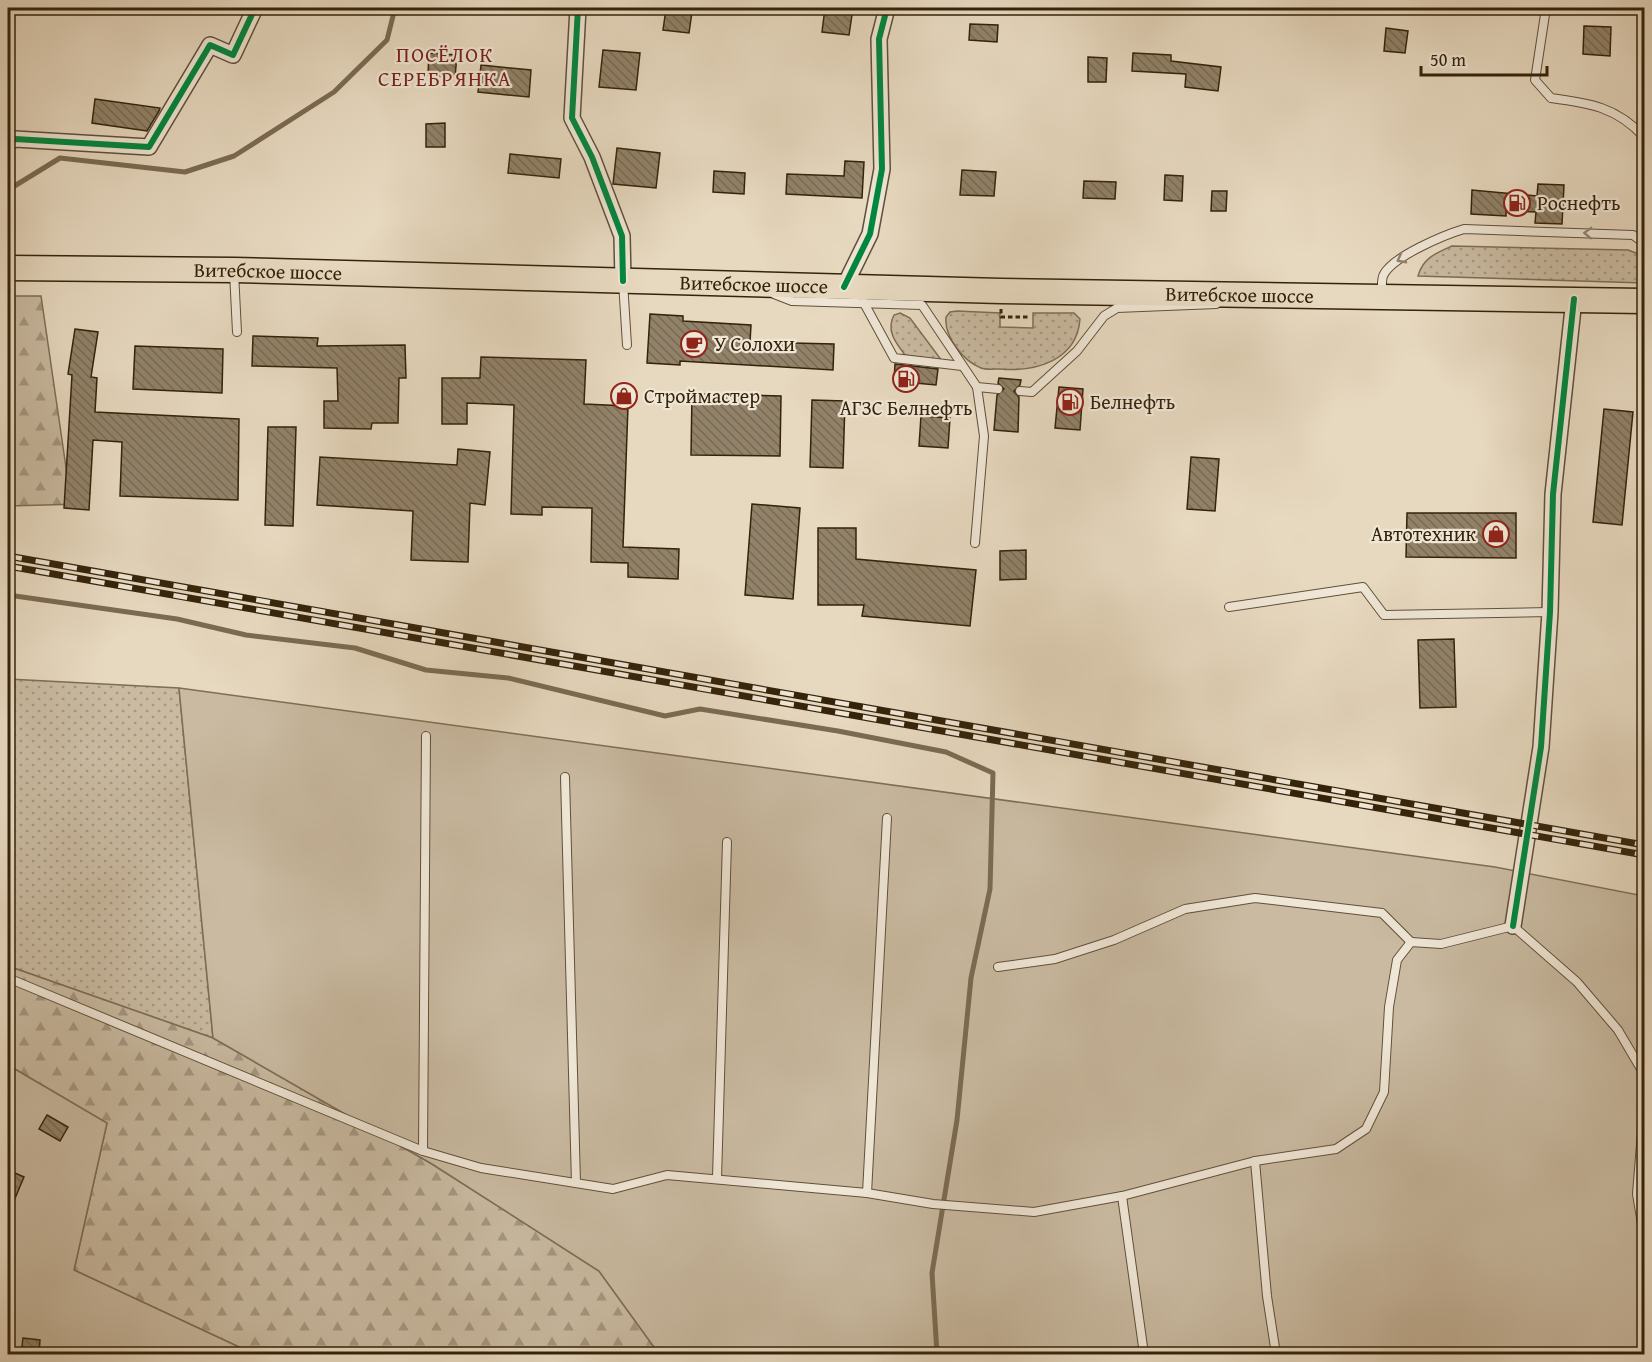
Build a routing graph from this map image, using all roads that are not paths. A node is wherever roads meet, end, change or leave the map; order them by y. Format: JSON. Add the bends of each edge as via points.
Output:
{"nodes":[{"id":1,"x":255,"y":8,"type":"edge"},
{"id":2,"x":578,"y":8,"type":"edge"},
{"id":3,"x":887,"y":8,"type":"edge"},
{"id":4,"x":1546,"y":8,"type":"edge"},
{"id":5,"x":1644,"y":137,"type":"edge"},
{"id":6,"x":8,"y":143,"type":"edge"},
{"id":7,"x":1644,"y":243,"type":"edge"},
{"id":8,"x":8,"y":267,"type":"edge"},
{"id":9,"x":234,"y":270,"type":"junction"},
{"id":10,"x":623,"y":281,"type":"junction"},
{"id":11,"x":750,"y":284,"type":"junction"},
{"id":12,"x":844,"y":286,"type":"junction"},
{"id":13,"x":1256,"y":296,"type":"junction"},
{"id":14,"x":1382,"y":297,"type":"junction"},
{"id":15,"x":1574,"y":299,"type":"junction"},
{"id":16,"x":1644,"y":301,"type":"edge"},
{"id":17,"x":864,"y":303,"type":"junction"},
{"id":18,"x":237,"y":332,"type":"dead end"},
{"id":19,"x":627,"y":345,"type":"dead end"},
{"id":20,"x":962,"y":366,"type":"junction"},
{"id":21,"x":977,"y":387,"type":"junction"},
{"id":22,"x":998,"y":389,"type":"dead end"},
{"id":23,"x":1020,"y":392,"type":"dead end"},
{"id":24,"x":975,"y":543,"type":"dead end"},
{"id":25,"x":1229,"y":607,"type":"dead end"},
{"id":26,"x":1550,"y":612,"type":"junction"},
{"id":27,"x":426,"y":736,"type":"dead end"},
{"id":28,"x":565,"y":777,"type":"dead end"},
{"id":29,"x":887,"y":818,"type":"dead end"},
{"id":30,"x":726,"y":843,"type":"dead end"},
{"id":31,"x":1513,"y":926,"type":"junction"},
{"id":32,"x":1411,"y":942,"type":"junction"},
{"id":33,"x":998,"y":967,"type":"dead end"},
{"id":34,"x":8,"y":978,"type":"edge"},
{"id":35,"x":1644,"y":1074,"type":"edge"},
{"id":36,"x":1644,"y":1107,"type":"edge"},
{"id":37,"x":423,"y":1151,"type":"junction"},
{"id":38,"x":1255,"y":1161,"type":"junction"},
{"id":39,"x":717,"y":1178,"type":"junction"},
{"id":40,"x":576,"y":1183,"type":"junction"},
{"id":41,"x":867,"y":1193,"type":"junction"},
{"id":42,"x":1122,"y":1196,"type":"junction"},
{"id":43,"x":1644,"y":1236,"type":"edge"},
{"id":44,"x":1144,"y":1354,"type":"edge"},
{"id":45,"x":1276,"y":1354,"type":"edge"}],
"edges":[{"from":1,"to":6,"type":"street","via":[[233,55],[210,45],[149,147],[15,139]]},
{"from":2,"to":10,"type":"street","via":[[572,118],[592,157],[622,236]]},
{"from":3,"to":12,"type":"street","via":[[879,39],[882,169],[870,234]]},
{"from":4,"to":5,"type":"lane","via":[[1535,80],[1551,98],[1596,104],[1634,125]]},
{"from":7,"to":14,"type":"lane","one_way":true,"via":[[1633,235],[1464,229],[1391,264],[1382,276]]},
{"from":8,"to":9,"type":"main road","name":"Витебское шоссе"},
{"from":9,"to":10,"type":"main road","name":"Витебское шоссе"},
{"from":9,"to":18,"type":"lane"},
{"from":10,"to":11,"type":"main road","name":"Витебское шоссе"},
{"from":10,"to":19,"type":"lane"},
{"from":11,"to":12,"type":"main road","name":"Витебское шоссе"},
{"from":11,"to":17,"type":"lane","via":[[792,301]]},
{"from":12,"to":13,"type":"main road","name":"Витебское шоссе"},
{"from":13,"to":14,"type":"main road","name":"Витебское шоссе"},
{"from":13,"to":23,"type":"lane","via":[[1207,306],[1117,309],[1104,316],[1077,351],[1032,393]]},
{"from":14,"to":15,"type":"main road","name":"Витебское шоссе"},
{"from":15,"to":16,"type":"main road","name":"Витебское шоссе"},
{"from":15,"to":26,"type":"street","via":[[1553,494]]},
{"from":17,"to":20,"type":"lane","via":[[922,305]]},
{"from":17,"to":20,"type":"lane","via":[[894,358]]},
{"from":20,"to":21,"type":"lane"},
{"from":21,"to":22,"type":"lane"},
{"from":21,"to":24,"type":"lane","via":[[984,436]]},
{"from":25,"to":26,"type":"lane","via":[[1364,587],[1384,615]]},
{"from":26,"to":31,"type":"street","via":[[1542,747]]},
{"from":27,"to":37,"type":"lane"},
{"from":28,"to":40,"type":"lane"},
{"from":29,"to":41,"type":"lane"},
{"from":30,"to":39,"type":"lane"},
{"from":31,"to":32,"type":"lane","via":[[1441,944]]},
{"from":31,"to":35,"type":"lane","via":[[1577,982],[1618,1030]]},
{"from":32,"to":33,"type":"lane","via":[[1382,913],[1255,898],[1185,909],[1114,940],[1055,959]]},
{"from":32,"to":38,"type":"lane","via":[[1397,960],[1389,1007],[1384,1092],[1366,1129],[1336,1149]]},
{"from":34,"to":37,"type":"lane"},
{"from":36,"to":43,"type":"lane","via":[[1637,1194]]},
{"from":37,"to":40,"type":"lane","via":[[481,1168]]},
{"from":38,"to":42,"type":"lane"},
{"from":38,"to":45,"type":"lane"},
{"from":39,"to":40,"type":"lane","via":[[667,1175],[613,1189]]},
{"from":39,"to":41,"type":"lane"},
{"from":41,"to":42,"type":"lane","via":[[933,1204],[1034,1212]]},
{"from":42,"to":44,"type":"lane"}]}
